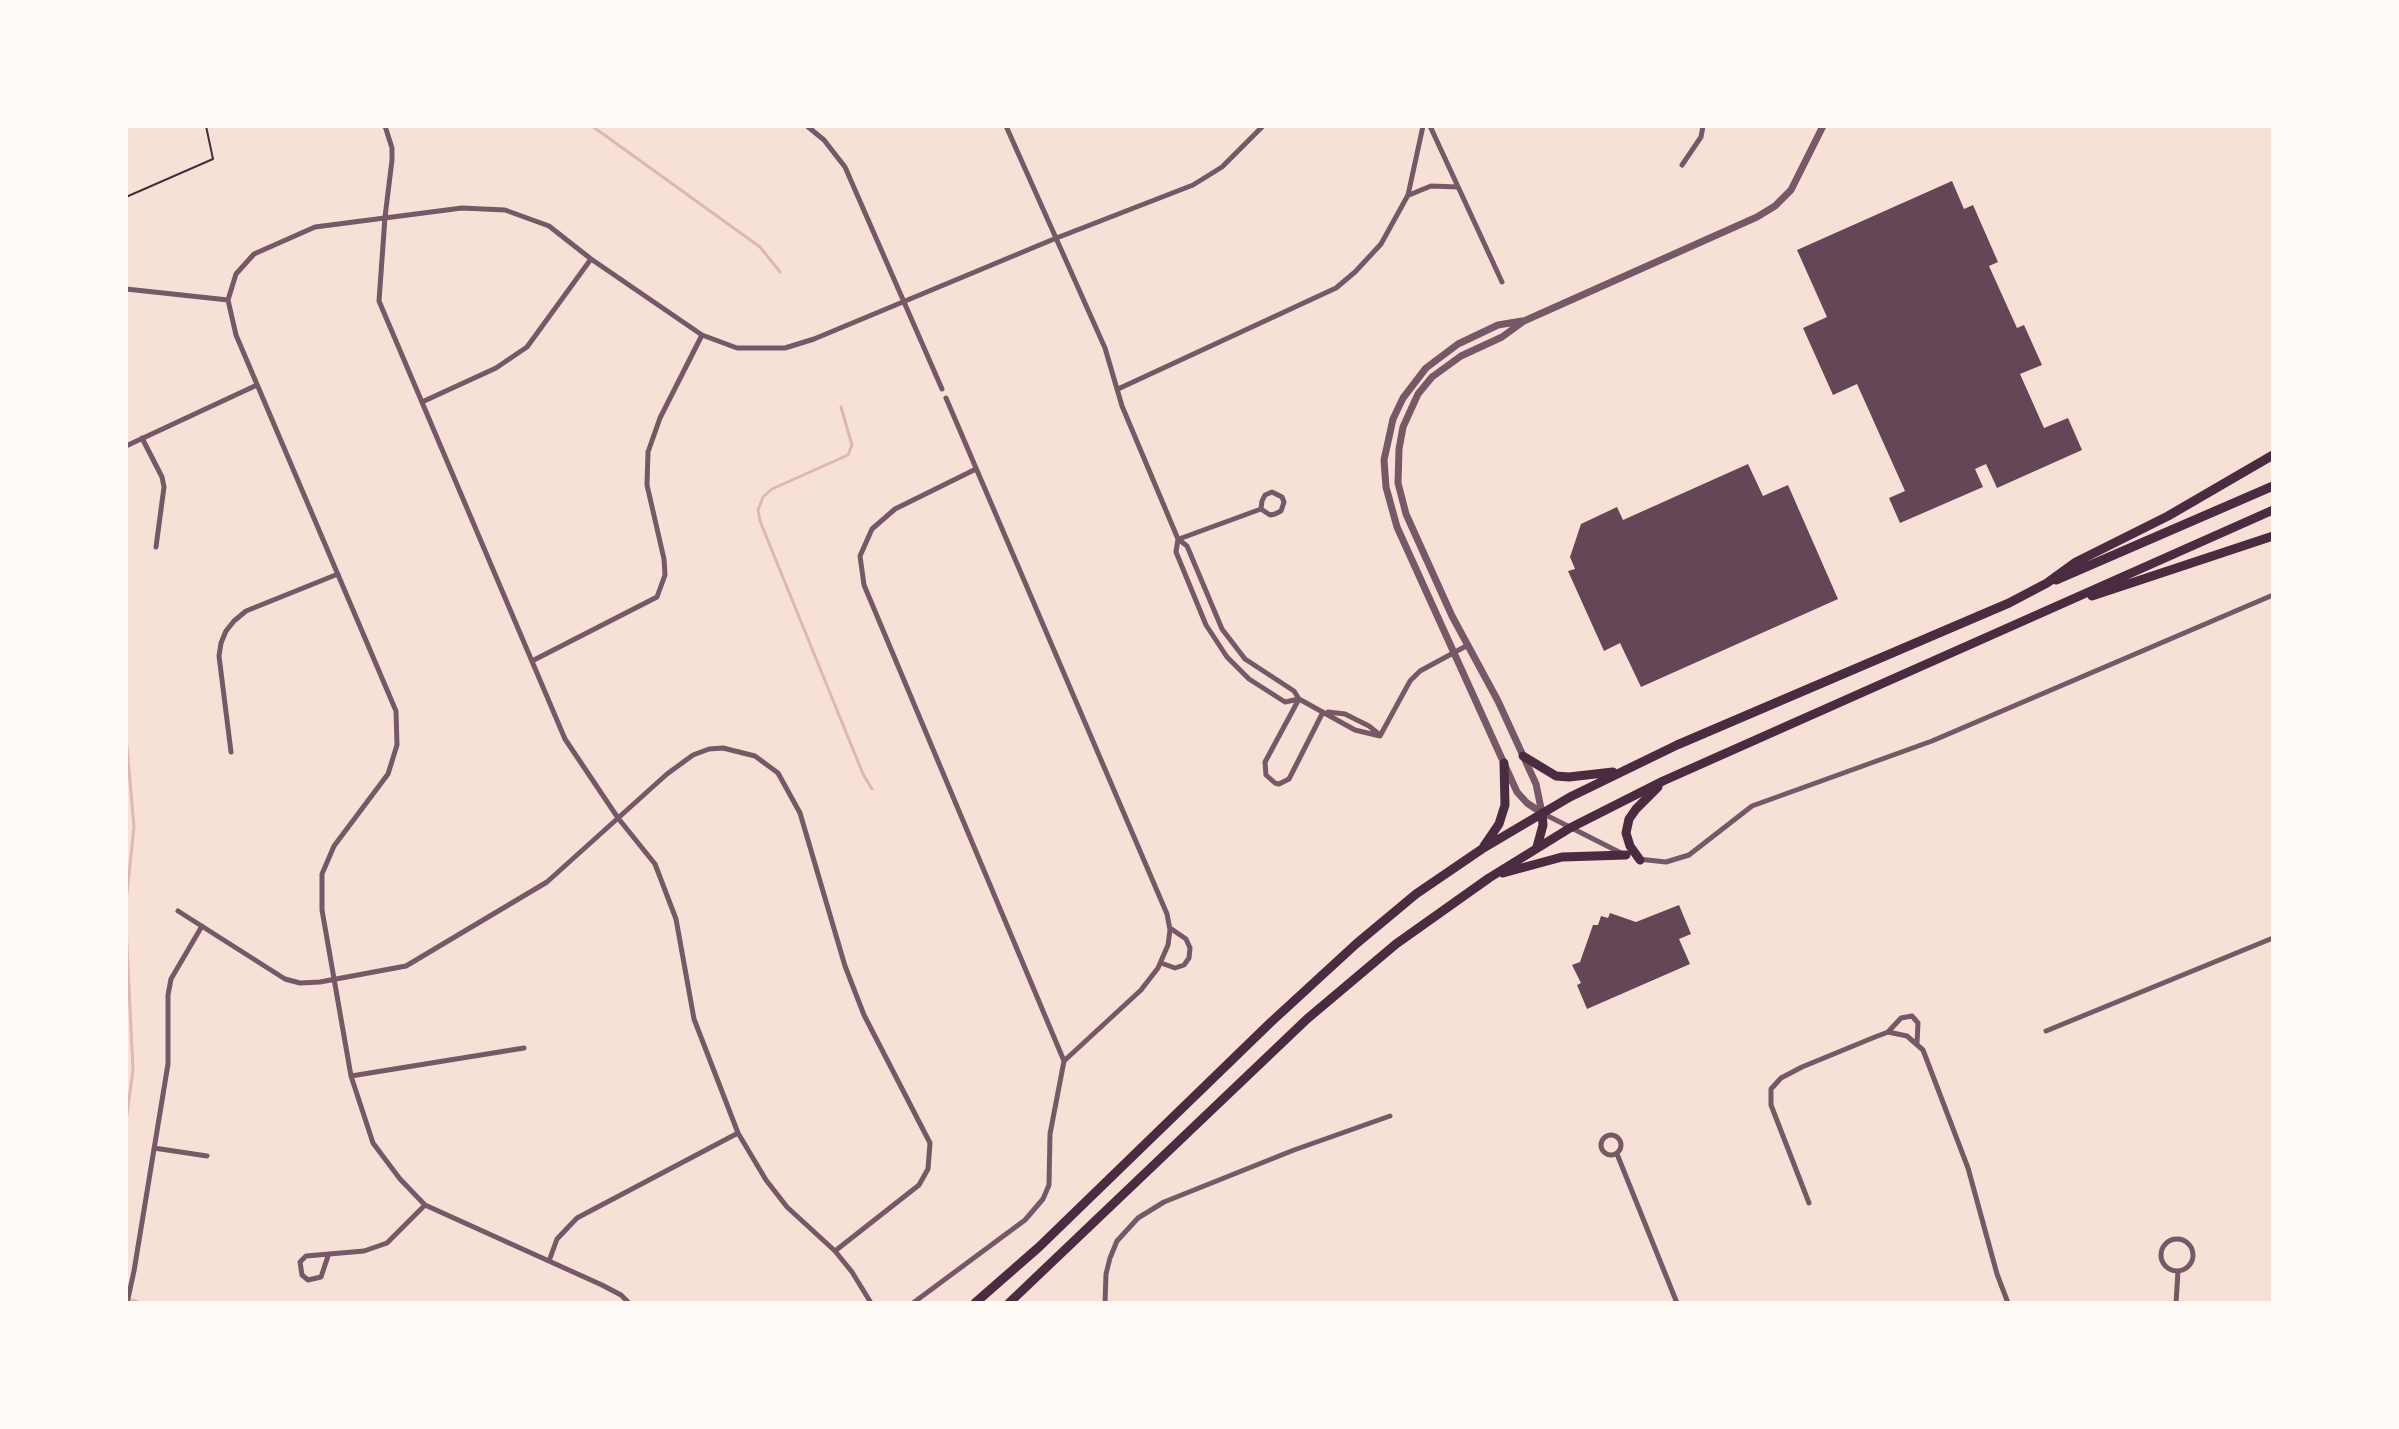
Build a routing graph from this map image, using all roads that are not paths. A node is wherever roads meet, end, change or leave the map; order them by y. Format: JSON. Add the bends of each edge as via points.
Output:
{"nodes":[{"id":1,"x":385,"y":126,"type":"edge"},
{"id":2,"x":807,"y":126,"type":"edge"},
{"id":3,"x":1006,"y":126,"type":"edge"},
{"id":4,"x":1263,"y":126,"type":"edge"},
{"id":5,"x":1423,"y":126,"type":"edge"},
{"id":6,"x":1430,"y":126,"type":"edge"},
{"id":7,"x":1703,"y":126,"type":"edge"},
{"id":8,"x":1823,"y":126,"type":"edge"},
{"id":9,"x":1682,"y":165,"type":"dead end"},
{"id":10,"x":1458,"y":187,"type":"junction"},
{"id":11,"x":1408,"y":195,"type":"junction"},
{"id":12,"x":385,"y":217,"type":"junction"},
{"id":13,"x":1054,"y":239,"type":"junction"},
{"id":14,"x":591,"y":259,"type":"junction"},
{"id":15,"x":1502,"y":282,"type":"dead end"},
{"id":16,"x":126,"y":289,"type":"edge"},
{"id":17,"x":228,"y":300,"type":"junction"},
{"id":18,"x":904,"y":301,"type":"junction"},
{"id":19,"x":1524,"y":321,"type":"junction"},
{"id":20,"x":702,"y":335,"type":"junction"},
{"id":21,"x":257,"y":385,"type":"junction"},
{"id":22,"x":942,"y":389,"type":"dead end"},
{"id":23,"x":1118,"y":389,"type":"junction"},
{"id":24,"x":946,"y":398,"type":"dead end"},
{"id":25,"x":422,"y":402,"type":"junction"},
{"id":26,"x":142,"y":438,"type":"junction"},
{"id":27,"x":126,"y":446,"type":"edge"},
{"id":28,"x":2273,"y":455,"type":"edge"},
{"id":29,"x":976,"y":469,"type":"junction"},
{"id":30,"x":2273,"y":486,"type":"edge"},
{"id":31,"x":1261,"y":509,"type":"junction"},
{"id":32,"x":2273,"y":510,"type":"edge"},
{"id":33,"x":2273,"y":536,"type":"edge"},
{"id":34,"x":1178,"y":539,"type":"junction"},
{"id":35,"x":156,"y":547,"type":"dead end"},
{"id":36,"x":338,"y":574,"type":"junction"},
{"id":37,"x":2047,"y":583,"type":"junction"},
{"id":38,"x":2273,"y":595,"type":"edge"},
{"id":39,"x":2047,"y":610,"type":"junction"},
{"id":40,"x":1468,"y":645,"type":"junction"},
{"id":41,"x":1454,"y":652,"type":"junction"},
{"id":42,"x":532,"y":661,"type":"junction"},
{"id":43,"x":1299,"y":699,"type":"junction"},
{"id":44,"x":1323,"y":712,"type":"junction"},
{"id":45,"x":231,"y":752,"type":"dead end"},
{"id":46,"x":1523,"y":756,"type":"junction"},
{"id":47,"x":1504,"y":763,"type":"junction"},
{"id":48,"x":1621,"y":771,"type":"junction"},
{"id":49,"x":1663,"y":781,"type":"junction"},
{"id":50,"x":1542,"y":813,"type":"junction"},
{"id":51,"x":618,"y":818,"type":"junction"},
{"id":52,"x":1570,"y":828,"type":"junction"},
{"id":53,"x":1537,"y":847,"type":"junction"},
{"id":54,"x":1482,"y":849,"type":"junction"},
{"id":55,"x":1626,"y":855,"type":"junction"},
{"id":56,"x":1640,"y":860,"type":"junction"},
{"id":57,"x":1489,"y":878,"type":"junction"},
{"id":58,"x":178,"y":911,"type":"dead end"},
{"id":59,"x":202,"y":926,"type":"junction"},
{"id":60,"x":1170,"y":928,"type":"junction"},
{"id":61,"x":2273,"y":938,"type":"edge"},
{"id":62,"x":1161,"y":963,"type":"junction"},
{"id":63,"x":333,"y":979,"type":"junction"},
{"id":64,"x":2046,"y":1031,"type":"dead end"},
{"id":65,"x":1888,"y":1032,"type":"junction"},
{"id":66,"x":1917,"y":1043,"type":"junction"},
{"id":67,"x":524,"y":1048,"type":"dead end"},
{"id":68,"x":1064,"y":1061,"type":"junction"},
{"id":69,"x":351,"y":1076,"type":"junction"},
{"id":70,"x":1390,"y":1116,"type":"dead end"},
{"id":71,"x":738,"y":1133,"type":"junction"},
{"id":72,"x":154,"y":1148,"type":"junction"},
{"id":73,"x":1617,"y":1154,"type":"junction"},
{"id":74,"x":207,"y":1156,"type":"dead end"},
{"id":75,"x":1809,"y":1203,"type":"dead end"},
{"id":76,"x":425,"y":1205,"type":"junction"},
{"id":77,"x":835,"y":1251,"type":"junction"},
{"id":78,"x":328,"y":1256,"type":"junction"},
{"id":79,"x":549,"y":1261,"type":"junction"},
{"id":80,"x":2178,"y":1271,"type":"junction"},
{"id":81,"x":127,"y":1303,"type":"edge"},
{"id":82,"x":629,"y":1303,"type":"edge"},
{"id":83,"x":871,"y":1303,"type":"edge"},
{"id":84,"x":913,"y":1303,"type":"edge"},
{"id":85,"x":975,"y":1303,"type":"edge"},
{"id":86,"x":1009,"y":1303,"type":"edge"},
{"id":87,"x":1105,"y":1303,"type":"edge"},
{"id":88,"x":1677,"y":1303,"type":"edge"},
{"id":89,"x":2008,"y":1303,"type":"edge"},
{"id":90,"x":2176,"y":1303,"type":"edge"}],
"edges":[{"from":1,"to":12,"type":"street","via":[[392,160]]},
{"from":2,"to":18,"type":"street","via":[[845,167]]},
{"from":3,"to":13,"type":"street"},
{"from":4,"to":13,"type":"street","via":[[1222,167],[1193,185]]},
{"from":5,"to":11,"type":"street"},
{"from":6,"to":10,"type":"street"},
{"from":7,"to":9,"type":"street"},
{"from":8,"to":19,"type":"street","via":[[1791,190],[1775,206]]},
{"from":10,"to":11,"type":"street","via":[[1431,186]]},
{"from":10,"to":15,"type":"street"},
{"from":11,"to":23,"type":"street","via":[[1381,244],[1336,288]]},
{"from":12,"to":14,"type":"street","via":[[462,208],[505,210],[549,226]]},
{"from":12,"to":17,"type":"street","via":[[315,227],[254,254],[236,274]]},
{"from":12,"to":25,"type":"street","via":[[379,301]]},
{"from":13,"to":18,"type":"street"},
{"from":13,"to":23,"type":"street","via":[[1105,348]]},
{"from":14,"to":20,"type":"street"},
{"from":14,"to":25,"type":"street","via":[[527,347],[496,368]]},
{"from":16,"to":17,"type":"street"},
{"from":17,"to":21,"type":"street"},
{"from":18,"to":20,"type":"street","via":[[785,348],[737,348]]},
{"from":18,"to":22,"type":"street"},
{"from":19,"to":40,"type":"street","via":[[1432,377],[1411,408],[1399,449],[1398,483],[1406,514]]},
{"from":19,"to":41,"type":"street","via":[[1498,325],[1440,356],[1403,398],[1387,440],[1390,507]]},
{"from":20,"to":42,"type":"street","via":[[648,452],[647,485],[665,575],[657,597]]},
{"from":21,"to":26,"type":"street"},
{"from":21,"to":36,"type":"street"},
{"from":23,"to":34,"type":"street"},
{"from":24,"to":29,"type":"street"},
{"from":25,"to":42,"type":"street"},
{"from":26,"to":27,"type":"street"},
{"from":26,"to":35,"type":"street","via":[[164,487]]},
{"from":28,"to":37,"type":"highway"},
{"from":29,"to":60,"type":"street"},
{"from":29,"to":68,"type":"street","via":[[895,509],[872,529],[860,556],[864,585]]},
{"from":30,"to":37,"type":"highway"},
{"from":31,"to":31,"type":"street","via":[[1275,514],[1284,502],[1272,492],[1265,495]]},
{"from":31,"to":34,"type":"street"},
{"from":32,"to":39,"type":"highway"},
{"from":33,"to":39,"type":"highway"},
{"from":34,"to":43,"type":"street","via":[[1187,546],[1222,629],[1245,659]]},
{"from":34,"to":43,"type":"street","via":[[1176,552],[1200,610],[1227,657],[1285,702]]},
{"from":36,"to":45,"type":"street","via":[[246,611],[226,631],[219,656]]},
{"from":36,"to":63,"type":"street","via":[[398,727],[388,774],[334,846],[322,874]]},
{"from":37,"to":48,"type":"highway"},
{"from":38,"to":56,"type":"street","via":[[1932,741],[1752,806],[1689,855],[1666,862]]},
{"from":39,"to":49,"type":"highway"},
{"from":40,"to":41,"type":"street"},
{"from":40,"to":46,"type":"street"},
{"from":41,"to":44,"type":"street","via":[[1410,681],[1380,736],[1345,714]]},
{"from":41,"to":47,"type":"street"},
{"from":42,"to":51,"type":"street","via":[[565,739]]},
{"from":43,"to":44,"type":"street"},
{"from":43,"to":44,"type":"street","via":[[1265,762],[1266,775],[1275,783],[1289,779]]},
{"from":46,"to":48,"type":"highway","via":[[1556,776]]},
{"from":46,"to":50,"type":"street"},
{"from":47,"to":50,"type":"street","via":[[1517,792]]},
{"from":47,"to":54,"type":"highway","via":[[1505,805]]},
{"from":48,"to":50,"type":"highway"},
{"from":49,"to":52,"type":"highway"},
{"from":49,"to":56,"type":"highway","via":[[1629,819],[1626,833]]},
{"from":50,"to":52,"type":"street"},
{"from":50,"to":53,"type":"highway"},
{"from":50,"to":54,"type":"highway"},
{"from":51,"to":63,"type":"street","via":[[547,882],[406,966]]},
{"from":51,"to":71,"type":"street","via":[[655,864],[676,919],[694,1019]]},
{"from":51,"to":77,"type":"street","via":[[693,755],[723,748],[755,756],[778,773],[800,813],[864,1015],[930,1143],[928,1169],[919,1185]]},
{"from":52,"to":53,"type":"highway"},
{"from":52,"to":55,"type":"street"},
{"from":53,"to":57,"type":"highway"},
{"from":54,"to":85,"type":"highway","via":[[1366,936]]},
{"from":55,"to":56,"type":"street"},
{"from":55,"to":57,"type":"highway","via":[[1562,857]]},
{"from":57,"to":86,"type":"highway","via":[[1396,944],[1307,1019]]},
{"from":58,"to":59,"type":"street"},
{"from":59,"to":63,"type":"street","via":[[285,979]]},
{"from":59,"to":72,"type":"street","via":[[171,979],[168,1064]]},
{"from":60,"to":62,"type":"street"},
{"from":60,"to":62,"type":"street","via":[[1186,939],[1189,958],[1175,968]]},
{"from":61,"to":64,"type":"street"},
{"from":62,"to":68,"type":"street","via":[[1141,990]]},
{"from":63,"to":69,"type":"street"},
{"from":65,"to":66,"type":"street"},
{"from":65,"to":66,"type":"street","via":[[1901,1018],[1912,1016],[1918,1023]]},
{"from":65,"to":75,"type":"street","via":[[1802,1067],[1771,1089],[1771,1105]]},
{"from":66,"to":89,"type":"street","via":[[1968,1168]]},
{"from":67,"to":69,"type":"street"},
{"from":68,"to":84,"type":"street","via":[[1043,1199],[1025,1220]]},
{"from":69,"to":76,"type":"street","via":[[373,1143]]},
{"from":70,"to":87,"type":"street","via":[[1164,1202],[1138,1218],[1117,1241],[1110,1258]]},
{"from":71,"to":77,"type":"street","via":[[787,1207]]},
{"from":71,"to":79,"type":"street","via":[[577,1218],[557,1239]]},
{"from":72,"to":74,"type":"street"},
{"from":72,"to":81,"type":"street"},
{"from":73,"to":73,"type":"street","via":[[1620,1140],[1609,1135],[1602,1150]]},
{"from":73,"to":88,"type":"street"},
{"from":76,"to":78,"type":"street","via":[[387,1243]]},
{"from":76,"to":79,"type":"street"},
{"from":77,"to":83,"type":"street"},
{"from":78,"to":78,"type":"street","via":[[303,1258],[302,1275],[308,1280],[321,1277]]},
{"from":79,"to":82,"type":"street"},
{"from":80,"to":80,"type":"street","via":[[2187,1267],[2193,1254],[2176,1238],[2163,1245],[2160,1255],[2164,1265]]},
{"from":80,"to":90,"type":"street"}]}
